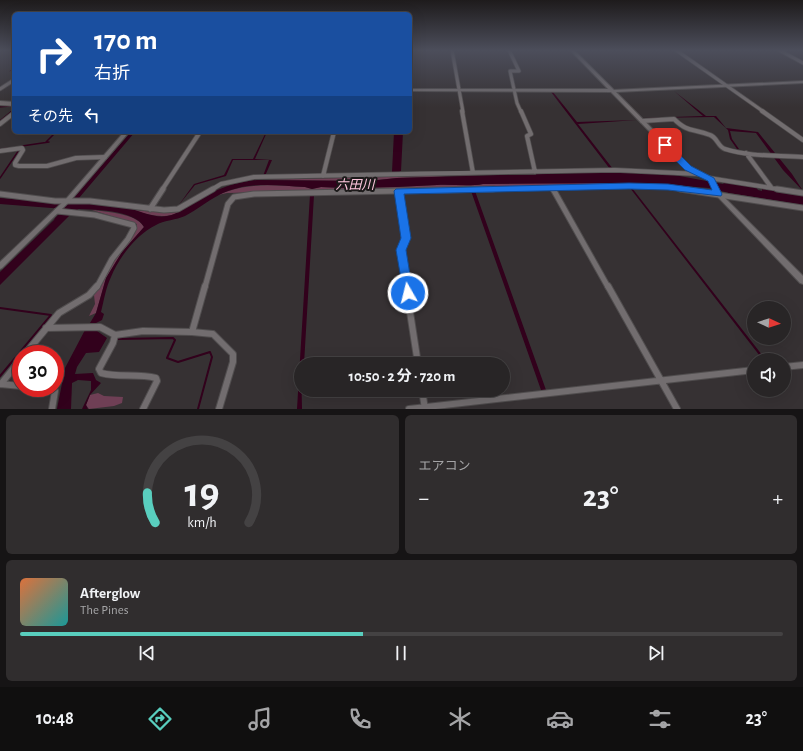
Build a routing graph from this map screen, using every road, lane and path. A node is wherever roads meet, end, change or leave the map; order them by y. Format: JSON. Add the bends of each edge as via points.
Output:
{"nodes":[{"id":1,"x":456,"y":69,"type":"edge"},
{"id":2,"x":518,"y":69,"type":"edge"},
{"id":3,"x":591,"y":69,"type":"edge"},
{"id":4,"x":703,"y":69,"type":"edge"},
{"id":5,"x":12,"y":81,"type":"edge"},
{"id":6,"x":803,"y":82,"type":"edge"},
{"id":7,"x":0,"y":83,"type":"edge"},
{"id":8,"x":9,"y":83,"type":"junction"},
{"id":9,"x":727,"y":86,"type":"junction"},
{"id":10,"x":0,"y":90,"type":"edge"},
{"id":11,"x":412,"y":90,"type":"edge"},
{"id":12,"x":460,"y":90,"type":"junction"},
{"id":13,"x":515,"y":91,"type":"junction"},
{"id":14,"x":612,"y":91,"type":"junction"},
{"id":15,"x":0,"y":103,"type":"edge"},
{"id":16,"x":12,"y":104,"type":"edge"},
{"id":17,"x":12,"y":115,"type":"edge"},
{"id":18,"x":642,"y":121,"type":"junction"},
{"id":19,"x":0,"y":124,"type":"edge"},
{"id":20,"x":125,"y":134,"type":"edge"},
{"id":21,"x":199,"y":134,"type":"edge"},
{"id":22,"x":334,"y":134,"type":"edge"},
{"id":23,"x":803,"y":140,"type":"edge"},
{"id":24,"x":0,"y":151,"type":"edge"},
{"id":25,"x":746,"y":153,"type":"junction"},
{"id":26,"x":803,"y":156,"type":"edge"},
{"id":27,"x":105,"y":157,"type":"junction"},
{"id":28,"x":535,"y":172,"type":"junction"},
{"id":29,"x":473,"y":173,"type":"junction"},
{"id":30,"x":699,"y":174,"type":"junction"},
{"id":31,"x":323,"y":176,"type":"junction"},
{"id":32,"x":711,"y":180,"type":"junction"},
{"id":33,"x":771,"y":187,"type":"junction"},
{"id":34,"x":552,"y":188,"type":"junction"},
{"id":35,"x":399,"y":191,"type":"junction"},
{"id":36,"x":717,"y":192,"type":"junction"},
{"id":37,"x":803,"y":192,"type":"edge"},
{"id":38,"x":0,"y":194,"type":"edge"},
{"id":39,"x":68,"y":200,"type":"junction"},
{"id":40,"x":803,"y":208,"type":"edge"},
{"id":41,"x":150,"y":209,"type":"junction"},
{"id":42,"x":57,"y":212,"type":"junction"},
{"id":43,"x":0,"y":266,"type":"edge"},
{"id":44,"x":803,"y":281,"type":"edge"},
{"id":45,"x":46,"y":328,"type":"junction"},
{"id":46,"x":192,"y":332,"type":"junction"},
{"id":47,"x":115,"y":335,"type":"junction"},
{"id":48,"x":32,"y":345,"type":"edge"},
{"id":49,"x":417,"y":357,"type":"edge"},
{"id":50,"x":803,"y":365,"type":"edge"},
{"id":51,"x":791,"y":366,"type":"edge"},
{"id":52,"x":12,"y":370,"type":"edge"},
{"id":53,"x":747,"y":371,"type":"edge"},
{"id":54,"x":661,"y":381,"type":"junction"},
{"id":55,"x":0,"y":384,"type":"edge"},
{"id":56,"x":12,"y":385,"type":"edge"},
{"id":57,"x":54,"y":397,"type":"edge"},
{"id":58,"x":423,"y":397,"type":"edge"},
{"id":59,"x":424,"y":408,"type":"edge"},
{"id":60,"x":52,"y":409,"type":"edge"},
{"id":61,"x":143,"y":409,"type":"edge"},
{"id":62,"x":219,"y":409,"type":"edge"},
{"id":63,"x":409,"y":409,"type":"edge"},
{"id":64,"x":677,"y":409,"type":"edge"}],
"edges":[{"from":1,"to":12,"type":"street"},
{"from":2,"to":13,"type":"street","via":[[519,71],[510,71]]},
{"from":3,"to":14,"type":"main road"},
{"from":4,"to":9,"type":"street"},
{"from":5,"to":8,"type":"street"},
{"from":6,"to":9,"type":"street"},
{"from":7,"to":8,"type":"street"},
{"from":8,"to":10,"type":"street"},
{"from":9,"to":14,"type":"street"},
{"from":9,"to":23,"type":"street"},
{"from":11,"to":12,"type":"main road"},
{"from":12,"to":13,"type":"main road"},
{"from":12,"to":29,"type":"street"},
{"from":13,"to":14,"type":"main road"},
{"from":13,"to":28,"type":"street","via":[[531,134],[527,136]]},
{"from":14,"to":18,"type":"street"},
{"from":15,"to":16,"type":"main road"},
{"from":17,"to":19,"type":"street"},
{"from":18,"to":25,"type":"street","via":[[674,120],[683,128],[712,135],[723,148]]},
{"from":18,"to":30,"type":"street","via":[[682,163]]},
{"from":20,"to":27,"type":"street"},
{"from":21,"to":41,"type":"street"},
{"from":22,"to":31,"type":"street"},
{"from":24,"to":27,"type":"street","via":[[22,148],[15,163],[19,166],[47,166],[78,157]]},
{"from":25,"to":26,"type":"street"},
{"from":25,"to":33,"type":"street"},
{"from":27,"to":39,"type":"street"},
{"from":28,"to":29,"type":"street"},
{"from":28,"to":30,"type":"street","via":[[640,170]]},
{"from":29,"to":31,"type":"street"},
{"from":30,"to":32,"type":"street"},
{"from":31,"to":41,"type":"street","via":[[243,178],[221,184],[178,209]]},
{"from":32,"to":33,"type":"street"},
{"from":32,"to":36,"type":"street"},
{"from":33,"to":37,"type":"street"},
{"from":34,"to":35,"type":"street"},
{"from":34,"to":36,"type":"street","via":[[629,186]]},
{"from":34,"to":54,"type":"street"},
{"from":35,"to":46,"type":"street","via":[[254,194],[230,200]]},
{"from":35,"to":49,"type":"street","via":[[406,238],[401,250]]},
{"from":36,"to":40,"type":"street"},
{"from":36,"to":44,"type":"street"},
{"from":38,"to":39,"type":"street","via":[[32,199]]},
{"from":39,"to":41,"type":"street"},
{"from":39,"to":42,"type":"street"},
{"from":42,"to":43,"type":"street"},
{"from":42,"to":45,"type":"street","via":[[78,212],[108,217],[133,225],[134,228],[96,288],[59,313]]},
{"from":45,"to":47,"type":"street","via":[[100,327]]},
{"from":45,"to":48,"type":"street"},
{"from":46,"to":47,"type":"street"},
{"from":46,"to":62,"type":"street","via":[[213,334],[233,354]]},
{"from":47,"to":61,"type":"street","via":[[99,369],[107,375],[156,378],[155,388]]},
{"from":50,"to":51,"type":"street"},
{"from":52,"to":55,"type":"street"},
{"from":53,"to":54,"type":"street"},
{"from":54,"to":59,"type":"street"},
{"from":54,"to":64,"type":"street"},
{"from":55,"to":56,"type":"street"},
{"from":57,"to":60,"type":"street"},
{"from":58,"to":59,"type":"street"},
{"from":59,"to":63,"type":"street"}]}
